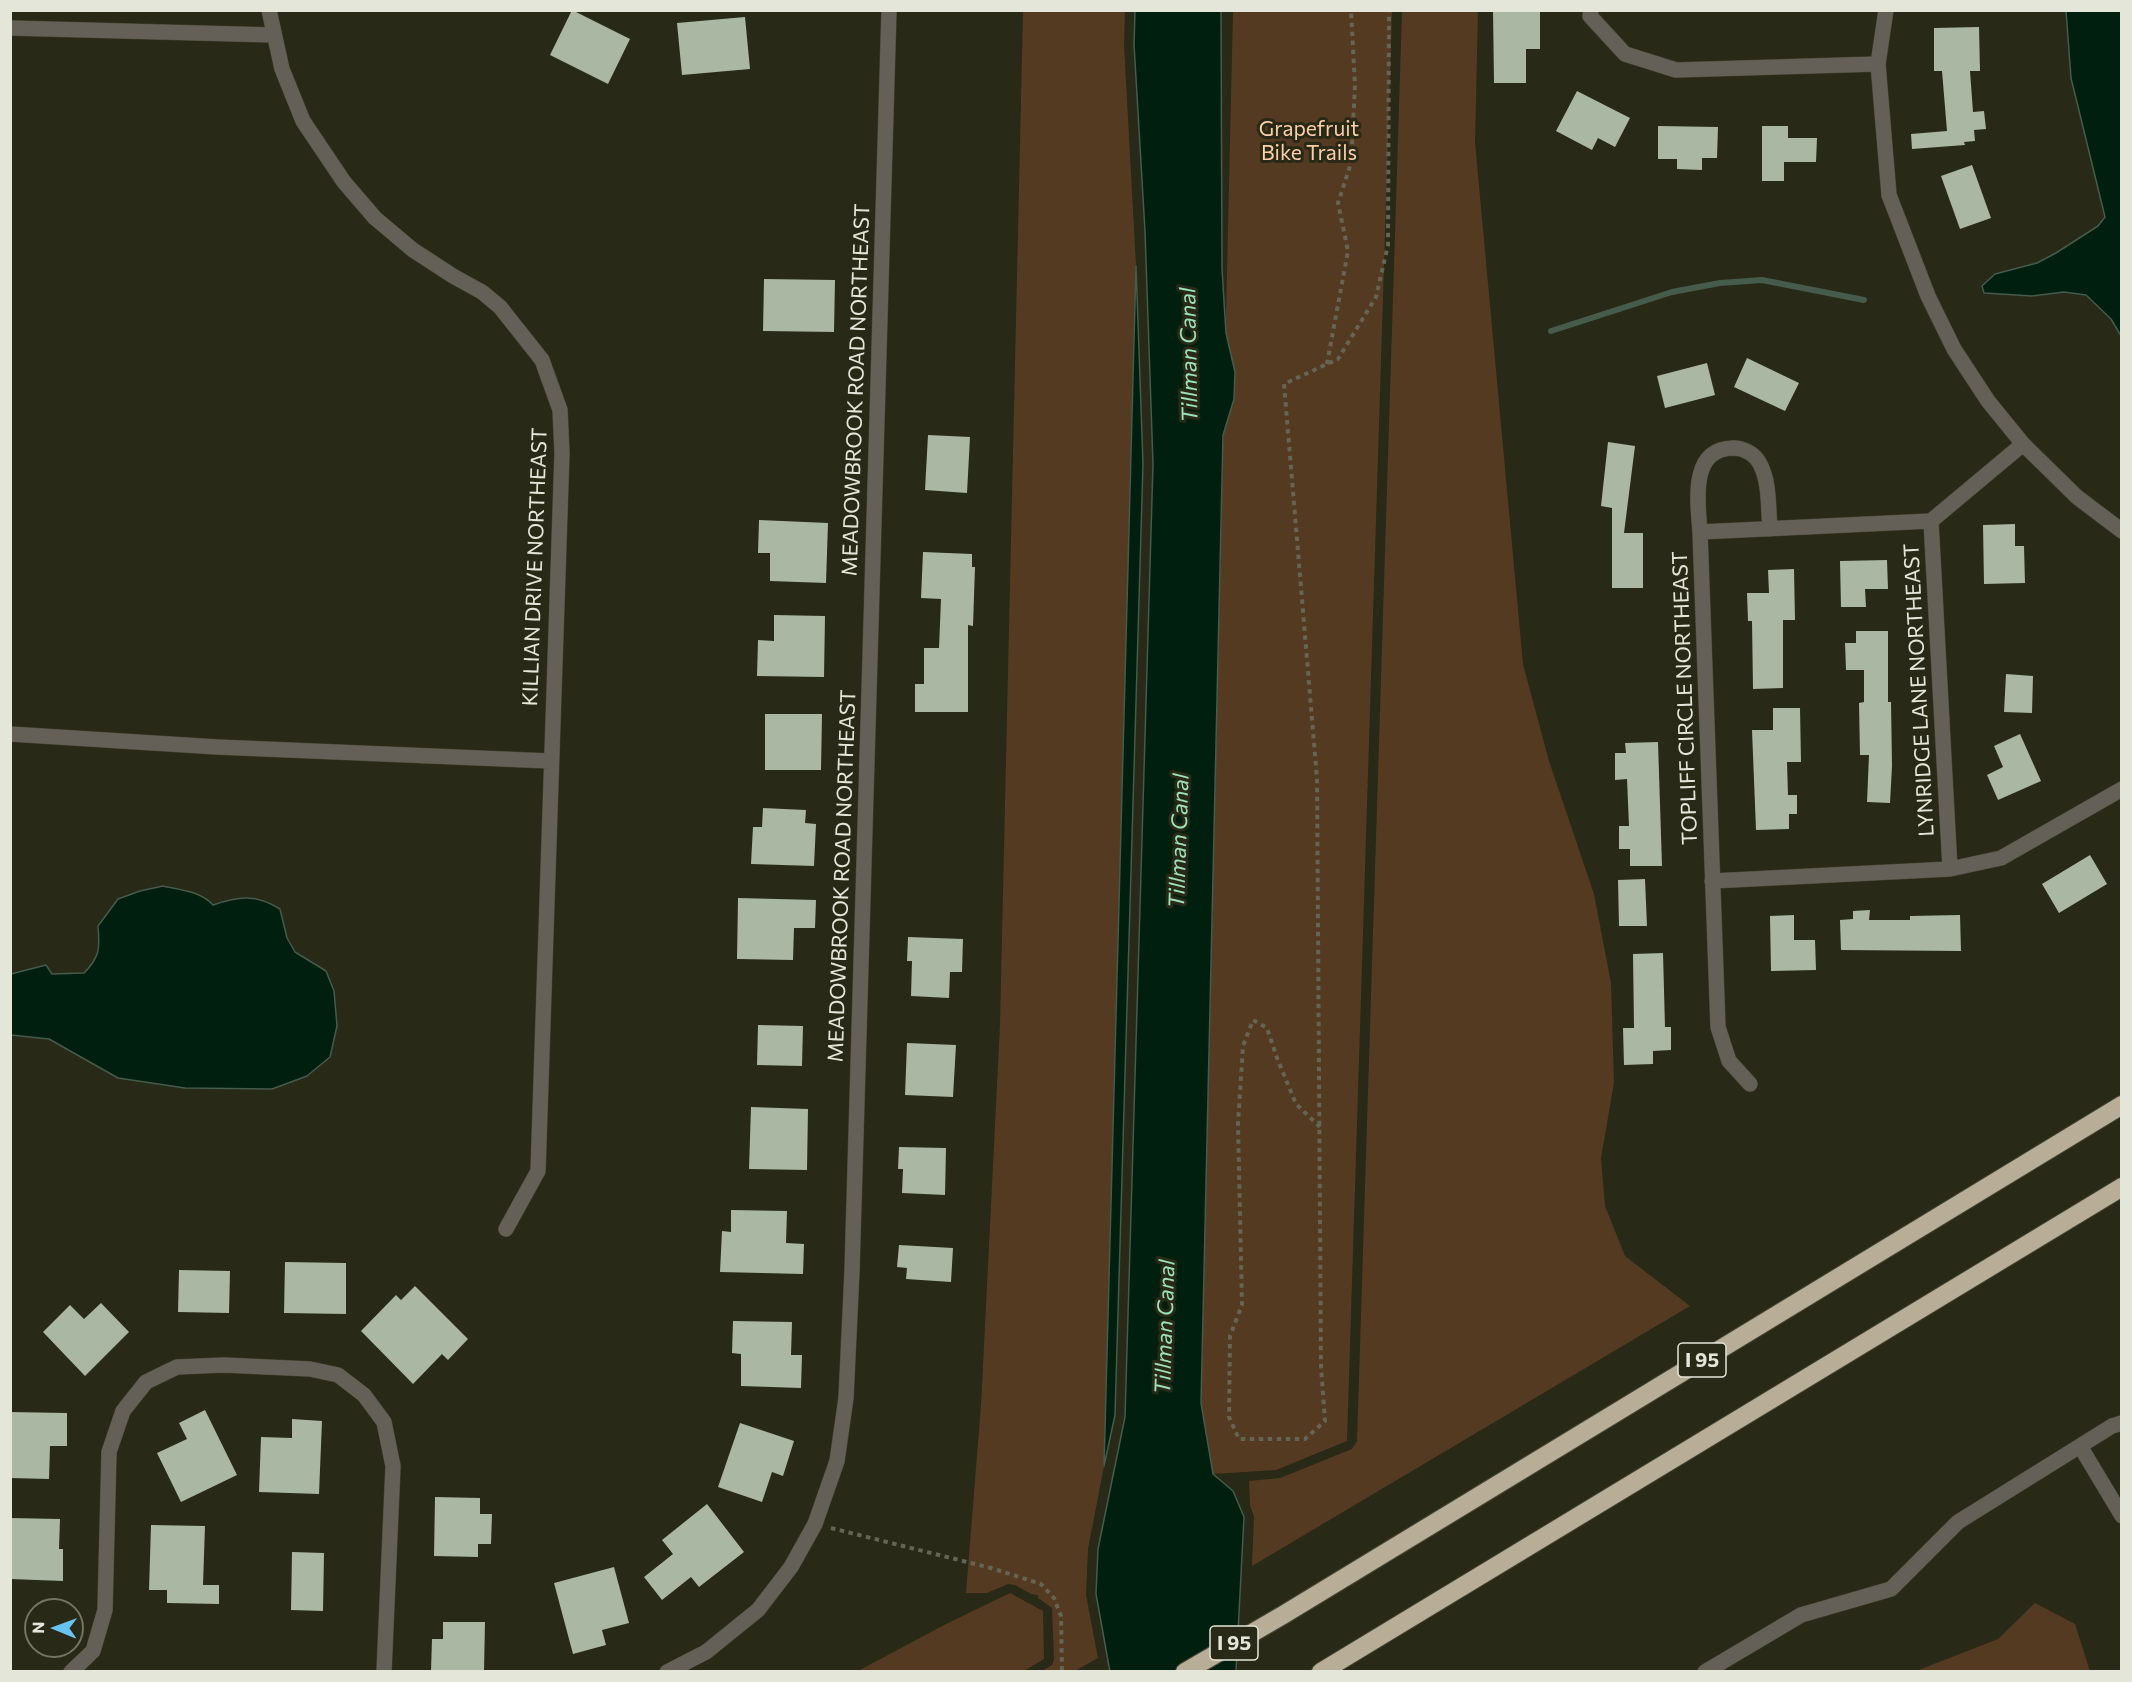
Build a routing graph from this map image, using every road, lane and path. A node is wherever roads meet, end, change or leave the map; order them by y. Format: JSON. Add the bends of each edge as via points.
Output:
{"nodes":[{"id":1,"x":269,"y":10,"type":"edge"},
{"id":2,"x":889,"y":10,"type":"edge"},
{"id":3,"x":1351,"y":10,"type":"edge"},
{"id":4,"x":1389,"y":10,"type":"edge"},
{"id":5,"x":1591,"y":10,"type":"edge"},
{"id":6,"x":1886,"y":10,"type":"edge"},
{"id":7,"x":10,"y":28,"type":"edge"},
{"id":8,"x":273,"y":35,"type":"junction"},
{"id":9,"x":1878,"y":64,"type":"junction"},
{"id":10,"x":1327,"y":364,"type":"junction"},
{"id":11,"x":2023,"y":444,"type":"junction"},
{"id":12,"x":1931,"y":521,"type":"junction"},
{"id":13,"x":1770,"y":529,"type":"junction"},
{"id":14,"x":2121,"y":531,"type":"edge"},
{"id":15,"x":1700,"y":532,"type":"junction"},
{"id":16,"x":10,"y":734,"type":"edge"},
{"id":17,"x":550,"y":761,"type":"junction"},
{"id":18,"x":2121,"y":789,"type":"edge"},
{"id":19,"x":1950,"y":869,"type":"junction"},
{"id":20,"x":1712,"y":881,"type":"junction"},
{"id":21,"x":1750,"y":1084,"type":"dead end"},
{"id":22,"x":2121,"y":1105,"type":"edge"},
{"id":23,"x":1320,"y":1127,"type":"junction"},
{"id":24,"x":2121,"y":1187,"type":"edge"},
{"id":25,"x":506,"y":1229,"type":"dead end"},
{"id":26,"x":2121,"y":1423,"type":"edge"},
{"id":27,"x":2080,"y":1446,"type":"junction"},
{"id":28,"x":2121,"y":1516,"type":"edge"},
{"id":29,"x":815,"y":1524,"type":"junction"},
{"id":30,"x":71,"y":1671,"type":"edge"},
{"id":31,"x":384,"y":1671,"type":"edge"},
{"id":32,"x":667,"y":1671,"type":"edge"},
{"id":33,"x":1062,"y":1671,"type":"edge"},
{"id":34,"x":1185,"y":1671,"type":"edge"},
{"id":35,"x":1321,"y":1671,"type":"edge"},
{"id":36,"x":1705,"y":1671,"type":"edge"}],
"edges":[{"from":1,"to":8,"type":"street","name":"KILLIAN DRIVE NORTHEAST"},
{"from":2,"to":29,"type":"street","name":"MEADOWBROOK ROAD NORTHEAST","via":[[846,1398],[837,1461]]},
{"from":3,"to":10,"type":"path","via":[[1355,86],[1351,163],[1338,203],[1348,251]]},
{"from":4,"to":10,"type":"path","via":[[1388,244],[1376,297],[1338,359]]},
{"from":5,"to":9,"type":"street","via":[[1590,16],[1625,54],[1676,70]]},
{"from":6,"to":9,"type":"street"},
{"from":7,"to":8,"type":"street"},
{"from":8,"to":17,"type":"street","name":"KILLIAN DRIVE NORTHEAST","via":[[303,121],[344,182],[375,218],[413,250],[500,307],[542,360],[560,410],[562,453]]},
{"from":9,"to":11,"type":"street","via":[[1889,195],[1928,296],[1954,349],[1988,401]]},
{"from":10,"to":23,"type":"path","via":[[1284,384],[1317,779]]},
{"from":11,"to":12,"type":"street","name":"LYNRIDGE LANE NORTHEAST"},
{"from":11,"to":14,"type":"street","via":[[2077,497]]},
{"from":12,"to":13,"type":"street","name":"TOPLIFF CIRCLE NORTHEAST"},
{"from":12,"to":19,"type":"street","name":"LYNRIDGE LANE NORTHEAST"},
{"from":13,"to":15,"type":"street","name":"TOPLIFF CIRCLE NORTHEAST"},
{"from":13,"to":15,"type":"street","via":[[1767,490],[1759,461],[1743,449],[1733,448],[1714,454],[1701,472],[1697,490]]},
{"from":15,"to":20,"type":"street","name":"TOPLIFF CIRCLE NORTHEAST"},
{"from":16,"to":17,"type":"street"},
{"from":17,"to":25,"type":"street","name":"KILLIAN DRIVE NORTHEAST","via":[[538,1171]]},
{"from":18,"to":19,"type":"street","via":[[2001,858]]},
{"from":19,"to":20,"type":"street"},
{"from":20,"to":21,"type":"street","name":"TOPLIFF CIRCLE NORTHEAST","via":[[1719,1027],[1730,1061]]},
{"from":22,"to":34,"type":"highway","number":"I 95"},
{"from":23,"to":23,"type":"path","via":[[1324,1421],[1305,1439],[1239,1439],[1229,1417],[1230,1336],[1242,1305],[1238,1124],[1243,1046],[1253,1020],[1267,1028],[1296,1104]]},
{"from":24,"to":35,"type":"highway"},
{"from":26,"to":27,"type":"street"},
{"from":27,"to":28,"type":"street"},
{"from":27,"to":36,"type":"street","via":[[1958,1522],[1891,1589],[1801,1616]]},
{"from":29,"to":32,"type":"street","name":"MEADOWBROOK ROAD NORTHEAST","via":[[791,1567],[758,1610],[706,1652]]},
{"from":29,"to":33,"type":"path","via":[[1041,1584],[1054,1598],[1061,1616]]},
{"from":30,"to":31,"type":"street","via":[[93,1651],[105,1610],[109,1452],[123,1410],[146,1382],[177,1367],[224,1365],[310,1369],[338,1375],[364,1395],[384,1422],[393,1466]]}]}
